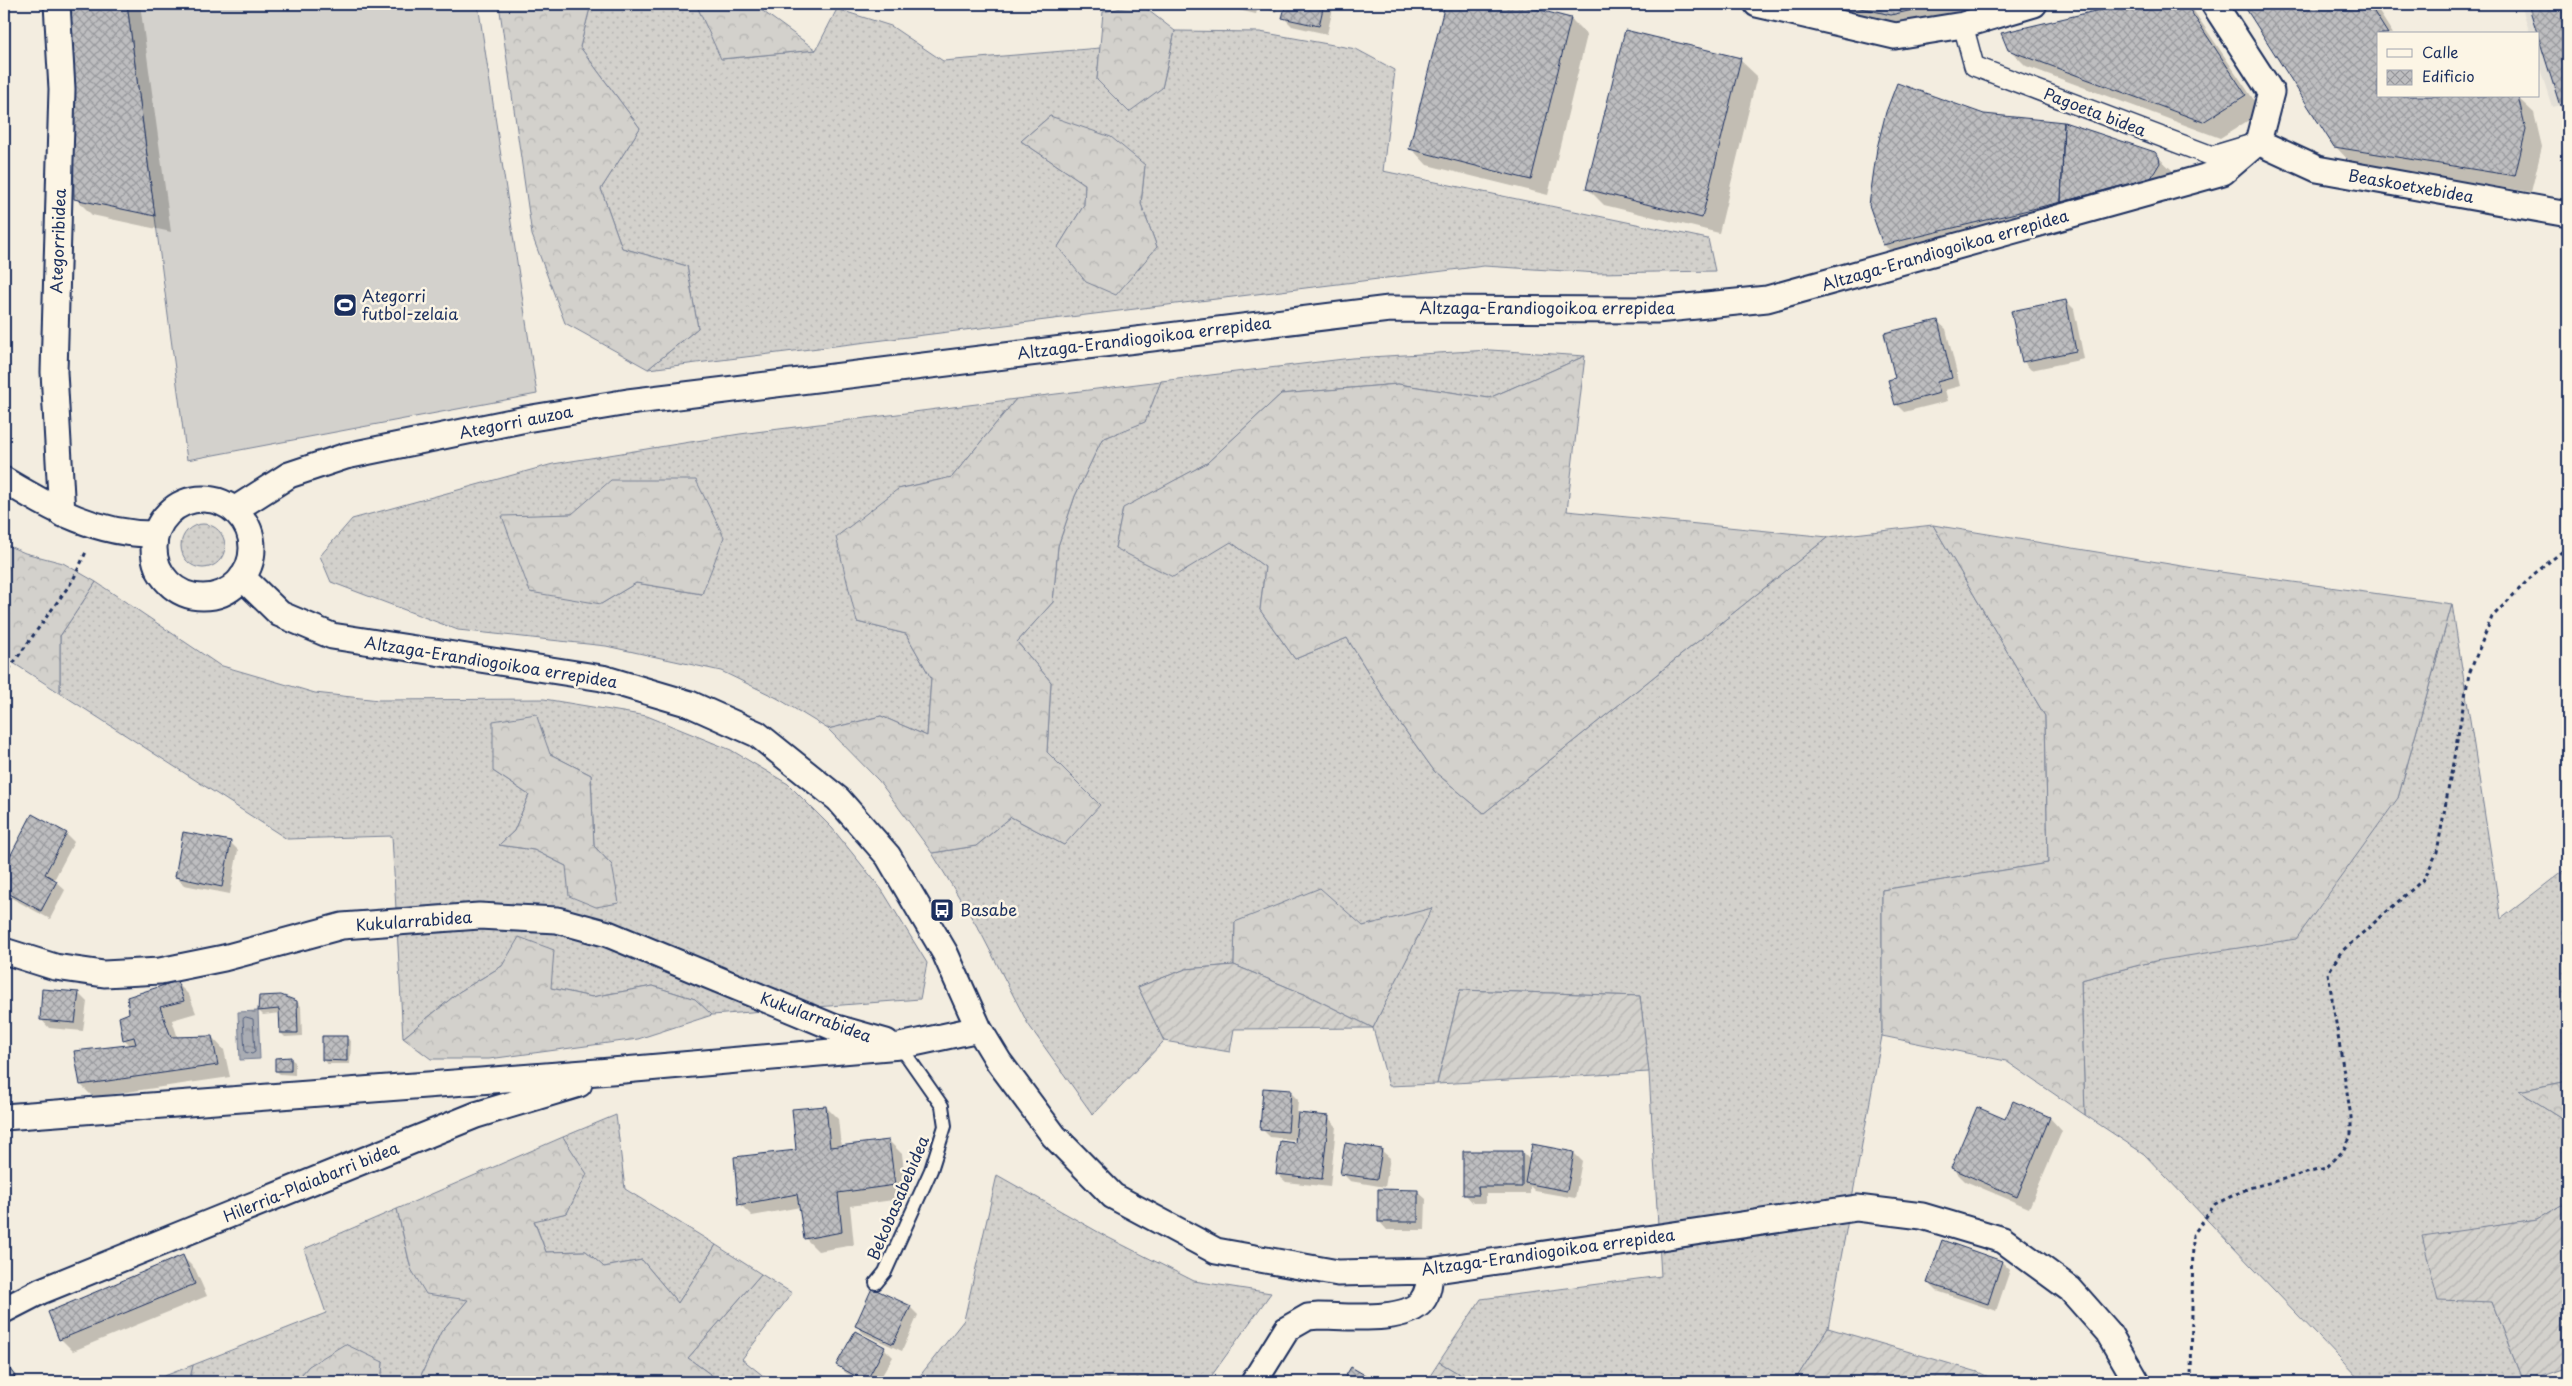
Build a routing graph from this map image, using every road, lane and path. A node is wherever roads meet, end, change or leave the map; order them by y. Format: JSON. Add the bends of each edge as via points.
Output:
{"nodes":[{"id":1,"x":57,"y":4,"type":"edge"},
{"id":2,"x":1757,"y":4,"type":"edge"},
{"id":3,"x":2034,"y":4,"type":"edge"},
{"id":4,"x":2214,"y":4,"type":"edge"},
{"id":5,"x":1963,"y":25,"type":"junction"},
{"id":6,"x":2258,"y":142,"type":"junction"},
{"id":7,"x":2568,"y":214,"type":"edge"},
{"id":8,"x":812,"y":378,"type":"joint"},
{"id":9,"x":4,"y":480,"type":"edge"},
{"id":10,"x":234,"y":510,"type":"junction"},
{"id":11,"x":62,"y":514,"type":"junction"},
{"id":12,"x":106,"y":528,"type":"junction"},
{"id":13,"x":156,"y":534,"type":"junction"},
{"id":14,"x":2568,"y":547,"type":"edge"},
{"id":15,"x":242,"y":577,"type":"junction"},
{"id":16,"x":4,"y":676,"type":"edge"},
{"id":17,"x":4,"y":951,"type":"edge"},
{"id":18,"x":979,"y":1029,"type":"junction"},
{"id":19,"x":900,"y":1046,"type":"junction"},
{"id":20,"x":624,"y":1070,"type":"junction"},
{"id":21,"x":4,"y":1117,"type":"edge"},
{"id":22,"x":1430,"y":1271,"type":"junction"},
{"id":23,"x":876,"y":1283,"type":"dead end"},
{"id":24,"x":4,"y":1310,"type":"edge"},
{"id":25,"x":1254,"y":1382,"type":"edge"},
{"id":26,"x":2137,"y":1382,"type":"edge"},
{"id":27,"x":2191,"y":1382,"type":"edge"}],
"edges":[{"from":1,"to":11,"type":"street","name":"Ategorribidea","via":[[62,89],[54,372]]},
{"from":2,"to":5,"type":"street","via":[[1895,36]]},
{"from":3,"to":5,"type":"street"},
{"from":4,"to":6,"type":"street","via":[[2272,92]]},
{"from":5,"to":6,"type":"street","name":"Pagoeta bidea","via":[[1974,66],[2212,156]]},
{"from":6,"to":7,"type":"street","name":"Beaskoetxebidea","via":[[2317,169]]},
{"from":6,"to":8,"type":"street","name":"Altzaga-Erandiogoikoa errepidea","via":[[2223,172],[1767,299],[1656,310],[1389,309]]},
{"from":8,"to":10,"type":"street","name":"Ategorri auzoa","via":[[628,402],[346,456],[289,475]]},
{"from":9,"to":11,"type":"street"},
{"from":10,"to":13,"type":"street","via":[[204,498],[188,501],[174,508]]},
{"from":10,"to":15,"type":"street","via":[[244,521],[252,550]]},
{"from":11,"to":12,"type":"street"},
{"from":12,"to":13,"type":"street","via":[[134,534]]},
{"from":12,"to":16,"type":"path"},
{"from":13,"to":15,"type":"street","via":[[154,551],[158,567],[167,581],[181,591],[197,596],[214,595],[229,589]]},
{"from":14,"to":27,"type":"path","via":[[2534,574],[2492,617],[2469,674],[2437,852],[2425,878],[2342,952],[2328,973],[2351,1117],[2351,1136],[2343,1151],[2326,1168],[2249,1188],[2215,1204],[2193,1235]]},
{"from":15,"to":18,"type":"street","name":"Altzaga-Erandiogoikoa errepidea","via":[[280,614],[332,636],[602,678],[690,704],[757,734],[838,799],[888,856],[945,954]]},
{"from":17,"to":19,"type":"street","name":"Kukularrabidea","via":[[55,967],[104,974],[160,971],[224,958],[342,926],[479,916],[556,920],[608,934],[833,1027]]},
{"from":18,"to":19,"type":"street"},
{"from":18,"to":22,"type":"street","name":"Altzaga-Erandiogoikoa errepidea","via":[[999,1062],[1054,1136],[1114,1196],[1216,1251],[1338,1272]]},
{"from":19,"to":20,"type":"street","name":"Kukularrabidea"},
{"from":19,"to":23,"type":"lane","name":"Bekobasabebidea","via":[[942,1106],[945,1126],[931,1170],[885,1272]]},
{"from":20,"to":21,"type":"street","name":"Kukularrabidea"},
{"from":20,"to":24,"type":"street","name":"Hilerria-Plaiabarri bidea","via":[[476,1115],[50,1287]]},
{"from":22,"to":25,"type":"street","via":[[1429,1289],[1423,1300],[1404,1313],[1308,1317],[1287,1329]]},
{"from":22,"to":26,"type":"street","name":"Altzaga-Erandiogoikoa errepidea","via":[[1858,1208],[1922,1216],[2003,1240],[2070,1289],[2108,1332]]}]}
